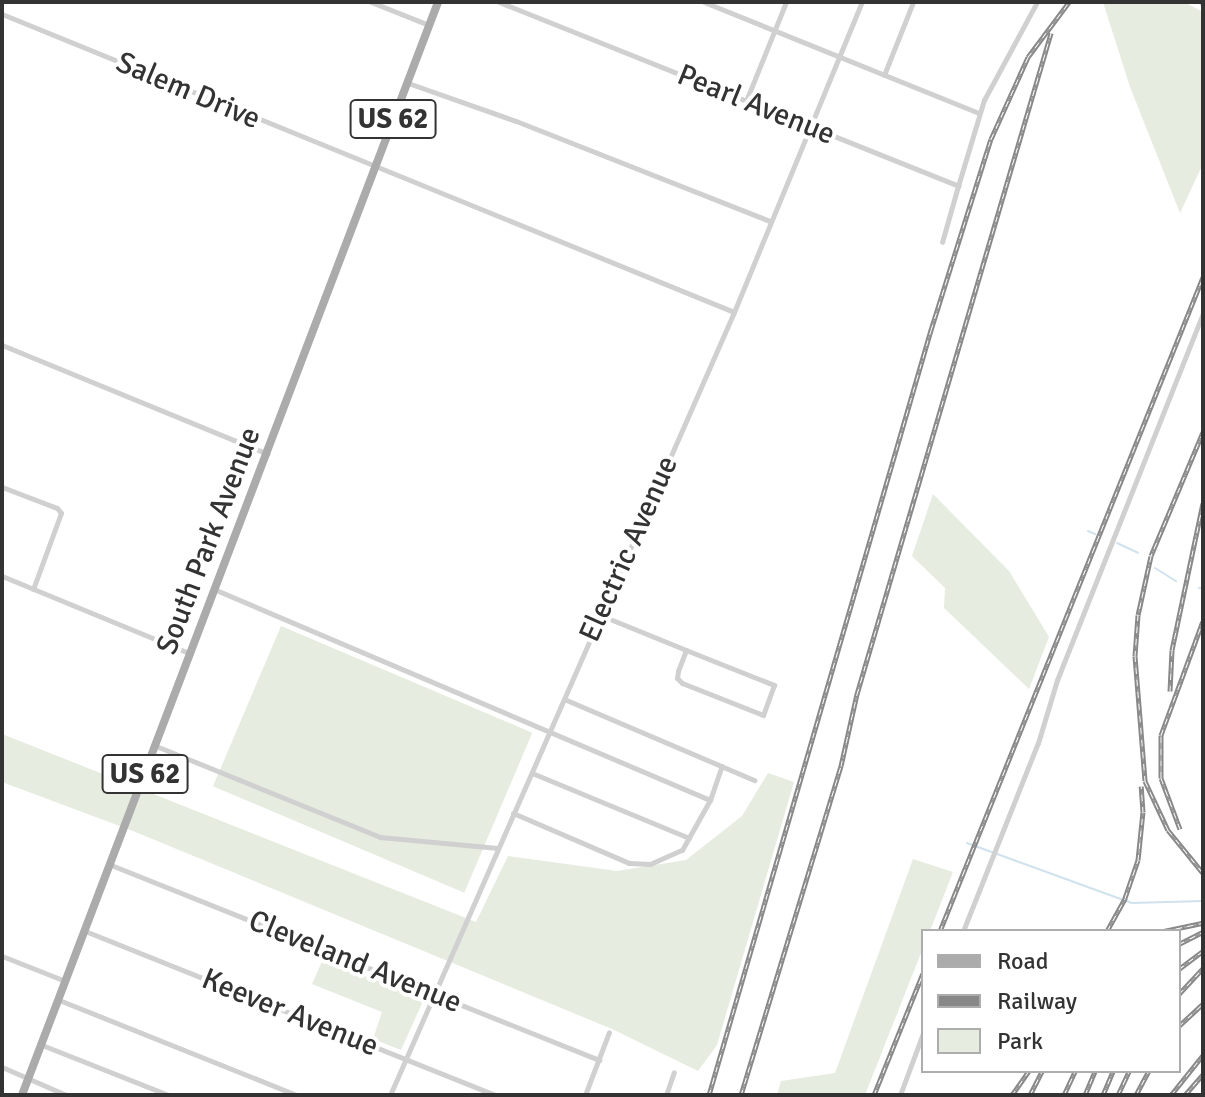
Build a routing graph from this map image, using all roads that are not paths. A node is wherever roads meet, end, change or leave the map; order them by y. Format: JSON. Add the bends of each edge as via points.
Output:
{"nodes":[{"id":1,"x":371,"y":2,"type":"edge"},
{"id":2,"x":438,"y":2,"type":"edge"},
{"id":3,"x":499,"y":2,"type":"edge"},
{"id":4,"x":704,"y":2,"type":"edge"},
{"id":5,"x":786,"y":2,"type":"edge"},
{"id":6,"x":862,"y":2,"type":"edge"},
{"id":7,"x":913,"y":2,"type":"edge"},
{"id":8,"x":1037,"y":2,"type":"edge"},
{"id":9,"x":2,"y":14,"type":"edge"},
{"id":10,"x":429,"y":25,"type":"junction"},
{"id":11,"x":774,"y":31,"type":"junction"},
{"id":12,"x":840,"y":57,"type":"junction"},
{"id":13,"x":884,"y":75,"type":"junction"},
{"id":14,"x":407,"y":83,"type":"junction"},
{"id":15,"x":746,"y":101,"type":"junction"},
{"id":16,"x":979,"y":113,"type":"junction"},
{"id":17,"x":812,"y":128,"type":"junction"},
{"id":18,"x":375,"y":167,"type":"junction"},
{"id":19,"x":958,"y":186,"type":"junction"},
{"id":20,"x":770,"y":221,"type":"junction"},
{"id":21,"x":942,"y":242,"type":"dead end"},
{"id":22,"x":734,"y":312,"type":"junction"},
{"id":23,"x":1203,"y":314,"type":"edge"},
{"id":24,"x":2,"y":345,"type":"edge"},
{"id":25,"x":268,"y":454,"type":"junction"},
{"id":26,"x":2,"y":487,"type":"edge"},
{"id":27,"x":2,"y":576,"type":"edge"},
{"id":28,"x":33,"y":589,"type":"junction"},
{"id":29,"x":216,"y":590,"type":"junction"},
{"id":30,"x":600,"y":615,"type":"junction"},
{"id":31,"x":686,"y":650,"type":"junction"},
{"id":32,"x":192,"y":654,"type":"junction"},
{"id":33,"x":563,"y":698,"type":"junction"},
{"id":34,"x":548,"y":733,"type":"junction"},
{"id":35,"x":156,"y":746,"type":"junction"},
{"id":36,"x":722,"y":766,"type":"junction"},
{"id":37,"x":532,"y":773,"type":"junction"},
{"id":38,"x":754,"y":780,"type":"dead end"},
{"id":39,"x":710,"y":800,"type":"junction"},
{"id":40,"x":513,"y":813,"type":"junction"},
{"id":41,"x":689,"y":838,"type":"junction"},
{"id":42,"x":497,"y":848,"type":"junction"},
{"id":43,"x":111,"y":865,"type":"junction"},
{"id":44,"x":964,"y":929,"type":"edge"},
{"id":45,"x":85,"y":931,"type":"junction"},
{"id":46,"x":2,"y":956,"type":"edge"},
{"id":47,"x":66,"y":982,"type":"junction"},
{"id":48,"x":434,"y":994,"type":"junction"},
{"id":49,"x":59,"y":1000,"type":"junction"},
{"id":50,"x":609,"y":1032,"type":"dead end"},
{"id":51,"x":921,"y":1038,"type":"edge"},
{"id":52,"x":42,"y":1045,"type":"junction"},
{"id":53,"x":405,"y":1059,"type":"junction"},
{"id":54,"x":599,"y":1060,"type":"junction"},
{"id":55,"x":2,"y":1067,"type":"edge"},
{"id":56,"x":674,"y":1072,"type":"dead end"},
{"id":57,"x":29,"y":1079,"type":"junction"},
{"id":58,"x":22,"y":1095,"type":"edge"},
{"id":59,"x":66,"y":1095,"type":"edge"},
{"id":60,"x":168,"y":1095,"type":"edge"},
{"id":61,"x":296,"y":1095,"type":"edge"},
{"id":62,"x":390,"y":1095,"type":"edge"},
{"id":63,"x":495,"y":1095,"type":"edge"},
{"id":64,"x":585,"y":1095,"type":"edge"},
{"id":65,"x":666,"y":1095,"type":"edge"},
{"id":66,"x":900,"y":1095,"type":"edge"}],
"edges":[{"from":1,"to":10,"type":"street"},
{"from":2,"to":10,"type":"main road","name":"South Park Avenue","number":"US 62"},
{"from":3,"to":15,"type":"street","name":"Pearl Avenue"},
{"from":4,"to":11,"type":"street"},
{"from":5,"to":11,"type":"street"},
{"from":6,"to":12,"type":"street","name":"Electric Avenue"},
{"from":7,"to":13,"type":"street"},
{"from":8,"to":16,"type":"street"},
{"from":9,"to":18,"type":"street","name":"Salem Drive"},
{"from":10,"to":14,"type":"main road","name":"South Park Avenue","number":"US 62"},
{"from":11,"to":12,"type":"street"},
{"from":11,"to":15,"type":"street"},
{"from":12,"to":13,"type":"street"},
{"from":12,"to":17,"type":"street","name":"Electric Avenue"},
{"from":13,"to":16,"type":"street"},
{"from":14,"to":18,"type":"main road","name":"South Park Avenue","number":"US 62"},
{"from":14,"to":20,"type":"street"},
{"from":15,"to":17,"type":"street","name":"Pearl Avenue"},
{"from":16,"to":19,"type":"street"},
{"from":17,"to":19,"type":"street","name":"Pearl Avenue"},
{"from":17,"to":20,"type":"street","name":"Electric Avenue"},
{"from":18,"to":22,"type":"street","name":"Salem Drive"},
{"from":18,"to":25,"type":"main road","name":"South Park Avenue","number":"US 62"},
{"from":19,"to":21,"type":"street"},
{"from":20,"to":22,"type":"street","name":"Electric Avenue"},
{"from":22,"to":30,"type":"street","name":"Electric Avenue"},
{"from":23,"to":44,"type":"street"},
{"from":24,"to":25,"type":"street"},
{"from":25,"to":29,"type":"main road","name":"South Park Avenue","number":"US 62"},
{"from":26,"to":28,"type":"street","via":[[61,513]]},
{"from":27,"to":28,"type":"street"},
{"from":28,"to":32,"type":"street"},
{"from":29,"to":32,"type":"main road","name":"South Park Avenue","number":"US 62"},
{"from":29,"to":34,"type":"street"},
{"from":30,"to":31,"type":"street"},
{"from":30,"to":33,"type":"street","name":"Electric Avenue"},
{"from":31,"to":31,"type":"street","via":[[677,678],[682,683],[763,715],[774,685]]},
{"from":32,"to":35,"type":"main road","name":"South Park Avenue","number":"US 62"},
{"from":33,"to":34,"type":"street","name":"Electric Avenue"},
{"from":33,"to":36,"type":"street"},
{"from":34,"to":37,"type":"street","name":"Electric Avenue"},
{"from":34,"to":39,"type":"street"},
{"from":35,"to":42,"type":"street","via":[[380,837]]},
{"from":35,"to":43,"type":"main road","name":"South Park Avenue","number":"US 62"},
{"from":36,"to":38,"type":"street"},
{"from":36,"to":39,"type":"street"},
{"from":37,"to":40,"type":"street","name":"Electric Avenue"},
{"from":37,"to":41,"type":"street"},
{"from":39,"to":41,"type":"street"},
{"from":40,"to":41,"type":"street","via":[[629,863],[650,864],[682,850]]},
{"from":40,"to":42,"type":"street","name":"Electric Avenue"},
{"from":42,"to":48,"type":"street","name":"Electric Avenue"},
{"from":43,"to":45,"type":"main road","name":"South Park Avenue","number":"US 62"},
{"from":43,"to":48,"type":"street","name":"Cleveland Avenue"},
{"from":45,"to":47,"type":"main road","name":"South Park Avenue","number":"US 62"},
{"from":45,"to":53,"type":"street","name":"Keever Avenue"},
{"from":46,"to":47,"type":"street"},
{"from":47,"to":49,"type":"main road","name":"South Park Avenue","number":"US 62"},
{"from":48,"to":53,"type":"street","name":"Electric Avenue"},
{"from":48,"to":54,"type":"street","name":"Cleveland Avenue"},
{"from":49,"to":52,"type":"main road","name":"South Park Avenue","number":"US 62"},
{"from":49,"to":61,"type":"street"},
{"from":50,"to":54,"type":"street"},
{"from":51,"to":66,"type":"street"},
{"from":52,"to":57,"type":"main road","name":"South Park Avenue","number":"US 62"},
{"from":52,"to":60,"type":"street"},
{"from":53,"to":62,"type":"street","name":"Electric Avenue"},
{"from":53,"to":63,"type":"street","name":"Keever Avenue"},
{"from":54,"to":64,"type":"street"},
{"from":55,"to":57,"type":"street"},
{"from":56,"to":65,"type":"street"},
{"from":57,"to":58,"type":"main road","name":"South Park Avenue","number":"US 62"},
{"from":57,"to":59,"type":"street"}]}
